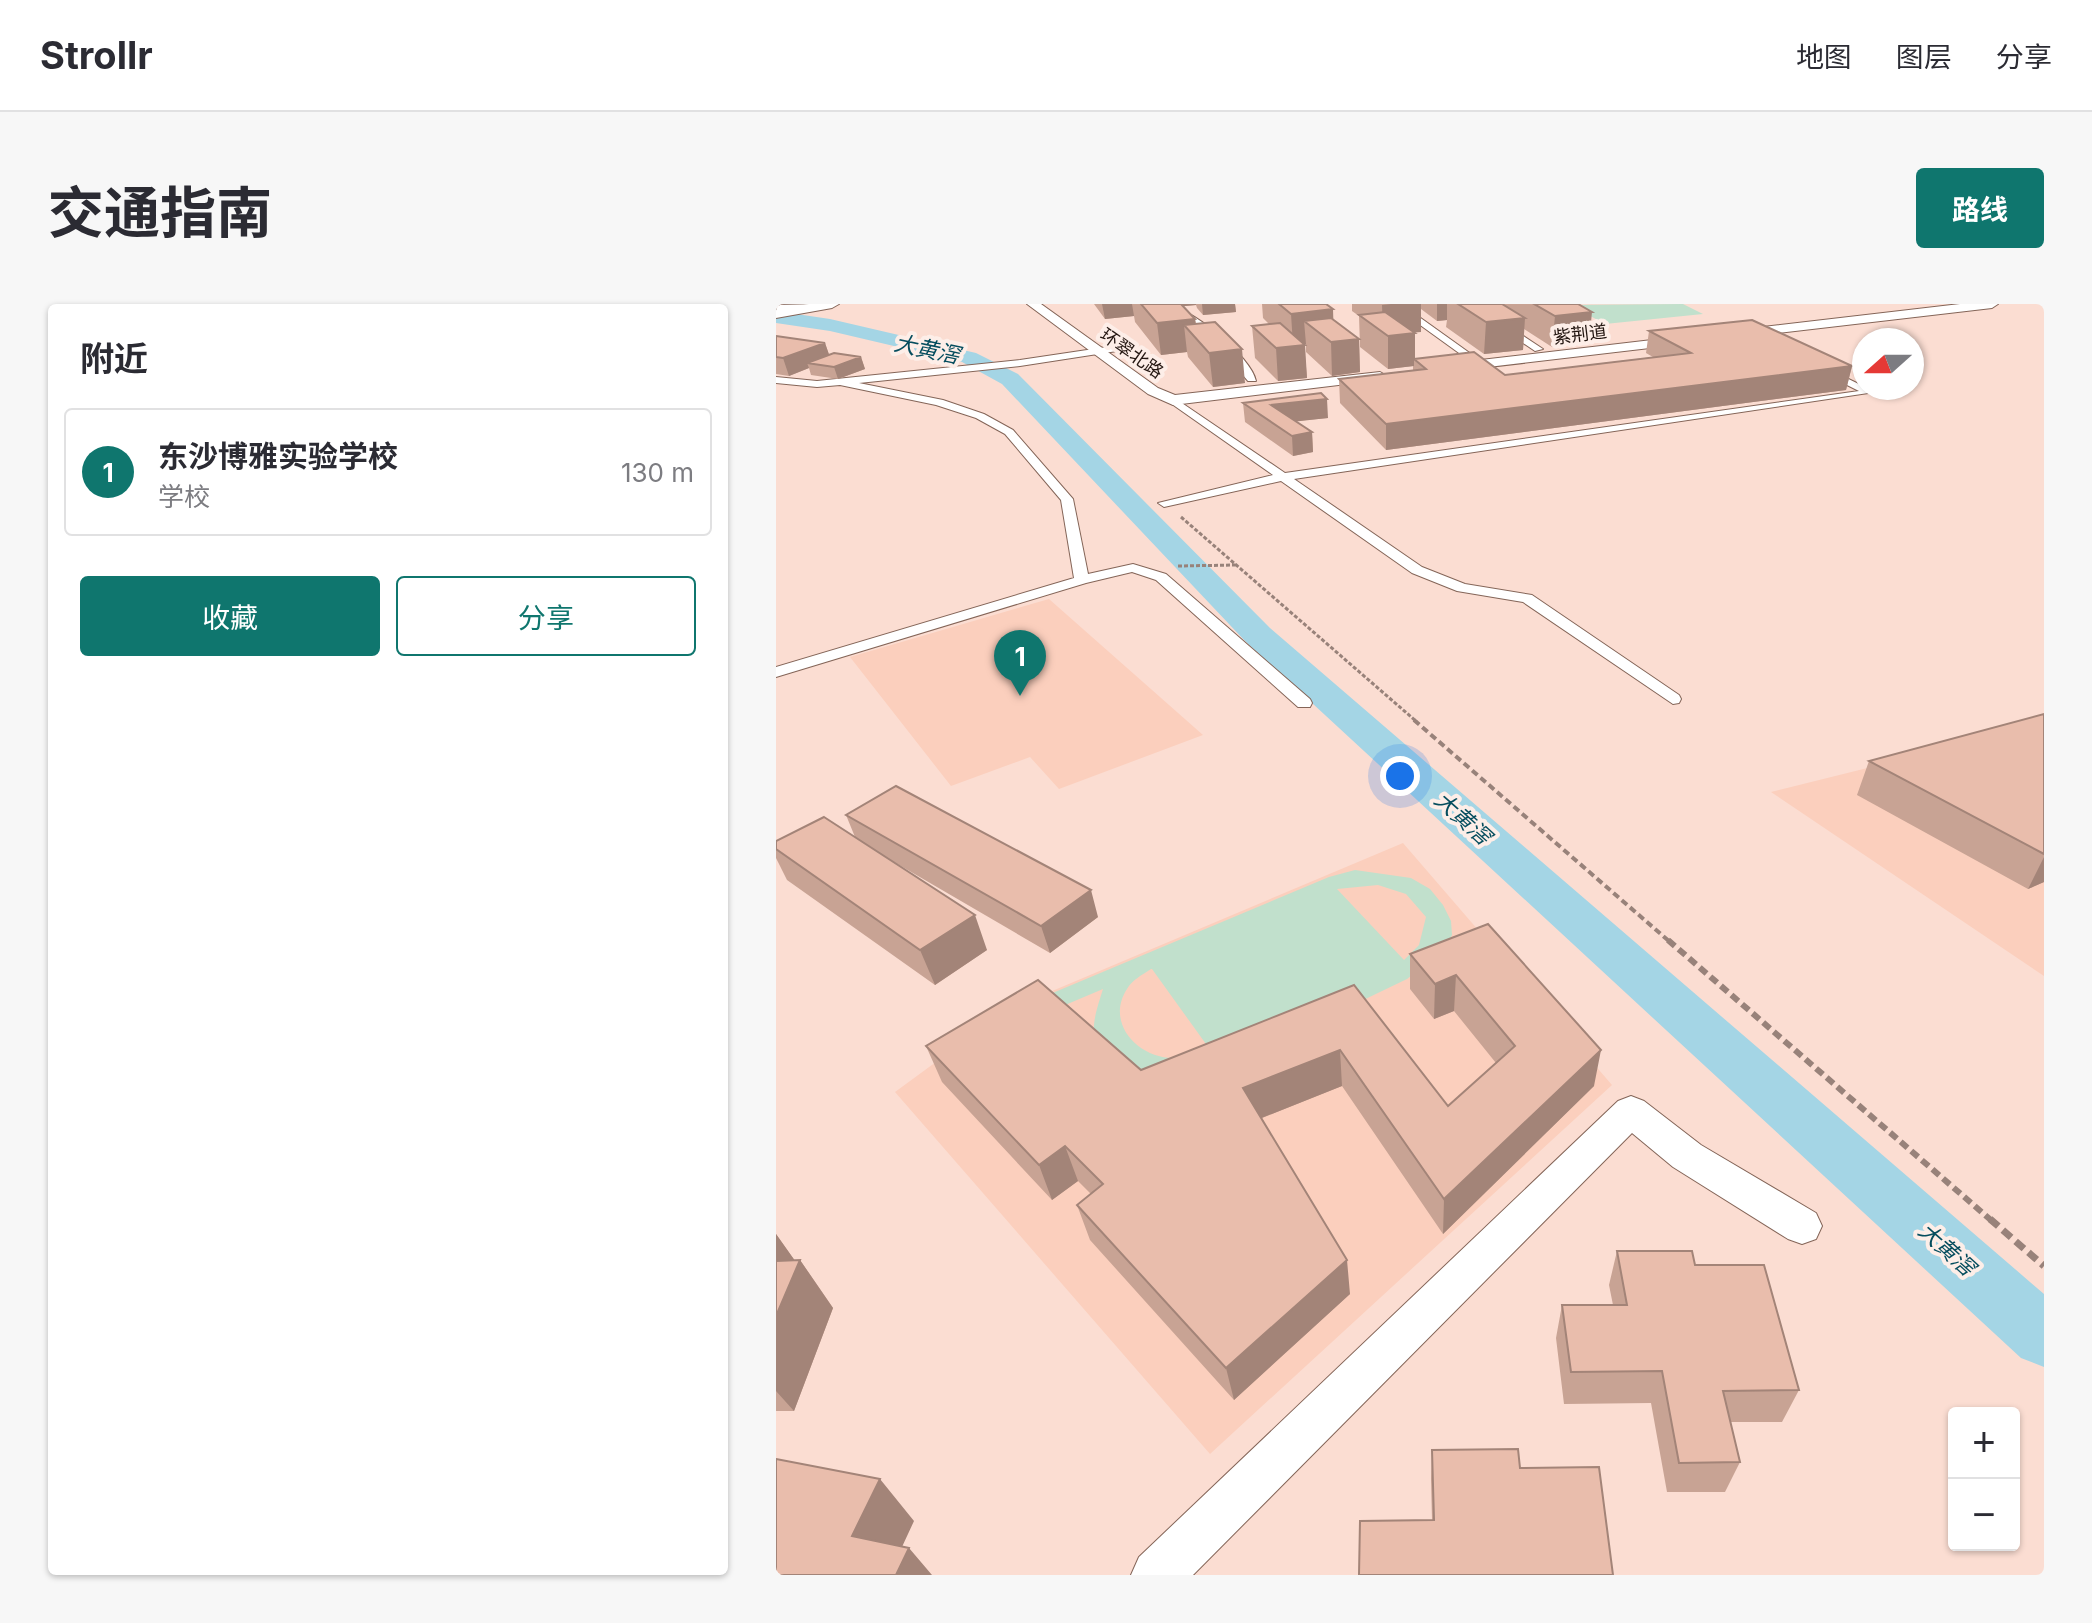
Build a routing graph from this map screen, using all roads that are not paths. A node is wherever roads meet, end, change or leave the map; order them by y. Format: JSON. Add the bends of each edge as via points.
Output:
{"nodes":[{"id":1,"x":812,"y":304,"type":"edge"},
{"id":2,"x":832,"y":304,"type":"edge"},
{"id":3,"x":1033,"y":304,"type":"edge"},
{"id":4,"x":1050,"y":304,"type":"edge"},
{"id":5,"x":1166,"y":304,"type":"edge"},
{"id":6,"x":1395,"y":304,"type":"edge"},
{"id":7,"x":1469,"y":304,"type":"edge"},
{"id":8,"x":1992,"y":304,"type":"edge"},
{"id":9,"x":780,"y":309,"type":"edge"},
{"id":10,"x":1746,"y":333,"type":"junction"},
{"id":11,"x":1774,"y":346,"type":"edge"},
{"id":12,"x":1114,"y":349,"type":"junction"},
{"id":13,"x":1538,"y":349,"type":"dead end"},
{"id":14,"x":1099,"y":352,"type":"junction"},
{"id":15,"x":1480,"y":364,"type":"junction"},
{"id":16,"x":1815,"y":366,"type":"edge"},
{"id":17,"x":1436,"y":369,"type":"edge"},
{"id":18,"x":1392,"y":374,"type":"edge"},
{"id":19,"x":1252,"y":379,"type":"dead end"},
{"id":20,"x":776,"y":380,"type":"edge"},
{"id":21,"x":841,"y":382,"type":"junction"},
{"id":22,"x":1173,"y":400,"type":"junction"},
{"id":23,"x":1281,"y":477,"type":"junction"},
{"id":24,"x":1164,"y":503,"type":"road end"},
{"id":25,"x":1082,"y":580,"type":"junction"},
{"id":26,"x":776,"y":672,"type":"edge"},
{"id":27,"x":1673,"y":699,"type":"dead end"},
{"id":28,"x":1304,"y":703,"type":"dead end"},
{"id":29,"x":1802,"y":1226,"type":"dead end"},
{"id":30,"x":1157,"y":1575,"type":"edge"}],
"edges":[{"from":1,"to":9,"type":"highway"},
{"from":2,"to":9,"type":"main road"},
{"from":3,"to":14,"type":"street","name":"环翠北路"},
{"from":4,"to":12,"type":"street"},
{"from":5,"to":19,"type":"street","via":[[1204,325]]},
{"from":6,"to":15,"type":"street"},
{"from":7,"to":13,"type":"street"},
{"from":8,"to":10,"type":"street","name":"紫荆道"},
{"from":10,"to":11,"type":"street"},
{"from":10,"to":15,"type":"street","name":"紫荆道"},
{"from":12,"to":14,"type":"street"},
{"from":12,"to":22,"type":"street","via":[[1168,387]]},
{"from":14,"to":21,"type":"street"},
{"from":14,"to":22,"type":"street","name":"环翠北路"},
{"from":15,"to":17,"type":"street","name":"紫荆道"},
{"from":16,"to":23,"type":"street","via":[[1870,392]]},
{"from":18,"to":22,"type":"street"},
{"from":20,"to":21,"type":"street"},
{"from":21,"to":25,"type":"street","via":[[939,402],[1009,432],[1067,499]]},
{"from":22,"to":23,"type":"street"},
{"from":23,"to":24,"type":"street"},
{"from":23,"to":27,"type":"street","via":[[1417,570],[1462,588],[1527,598]]},
{"from":25,"to":26,"type":"street"},
{"from":25,"to":28,"type":"street","via":[[1133,568],[1161,577]]},
{"from":29,"to":30,"type":"street","via":[[1687,1156],[1631,1111]]}]}
